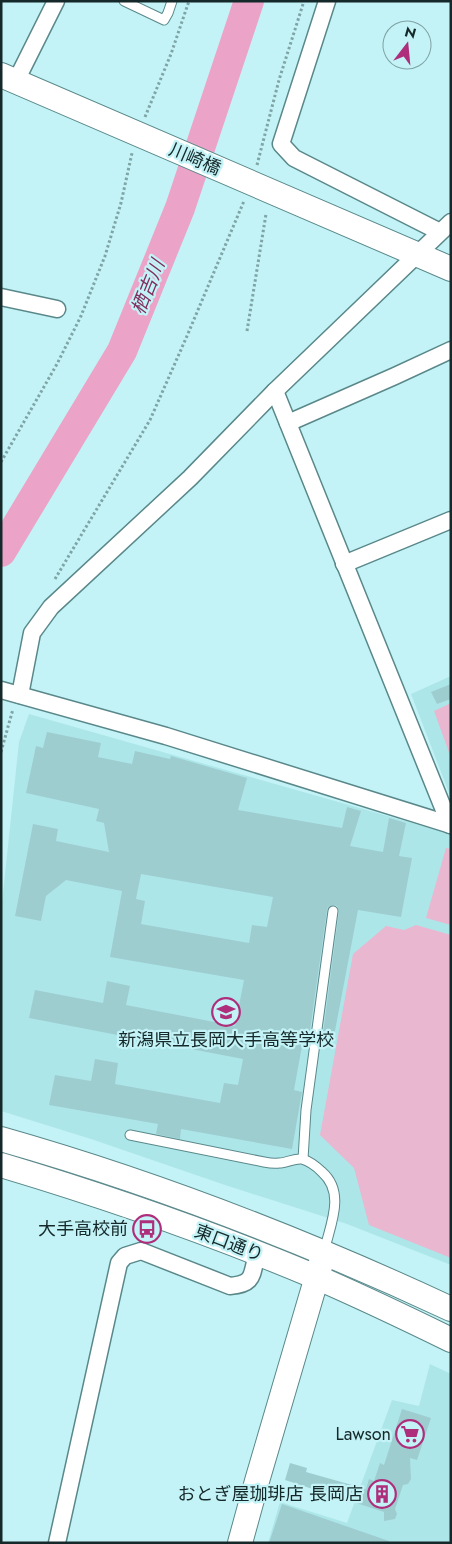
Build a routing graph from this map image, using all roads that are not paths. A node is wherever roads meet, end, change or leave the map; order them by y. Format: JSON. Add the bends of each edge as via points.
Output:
{"nodes":[{"id":1,"x":56,"y":1,"type":"edge"},
{"id":2,"x":124,"y":1,"type":"edge"},
{"id":3,"x":172,"y":1,"type":"edge"},
{"id":4,"x":327,"y":1,"type":"edge"},
{"id":5,"x":8,"y":78,"type":"edge"},
{"id":6,"x":445,"y":227,"type":"edge"},
{"id":7,"x":417,"y":255,"type":"junction"},
{"id":8,"x":451,"y":269,"type":"edge"},
{"id":9,"x":1,"y":297,"type":"edge"},
{"id":10,"x":57,"y":309,"type":"dead end"},
{"id":11,"x":451,"y":350,"type":"edge"},
{"id":12,"x":275,"y":391,"type":"junction"},
{"id":13,"x":288,"y":423,"type":"junction"},
{"id":14,"x":451,"y":520,"type":"edge"},
{"id":15,"x":344,"y":564,"type":"junction"},
{"id":16,"x":11,"y":696,"type":"edge"},
{"id":17,"x":450,"y":825,"type":"edge"},
{"id":18,"x":333,"y":911,"type":"dead end"},
{"id":19,"x":130,"y":1135,"type":"dead end"},
{"id":20,"x":1,"y":1139,"type":"edge"},
{"id":21,"x":303,"y":1159,"type":"junction"},
{"id":22,"x":1,"y":1165,"type":"edge"},
{"id":23,"x":324,"y":1252,"type":"junction"},
{"id":24,"x":256,"y":1254,"type":"junction"},
{"id":25,"x":317,"y":1278,"type":"junction"},
{"id":26,"x":451,"y":1309,"type":"edge"},
{"id":27,"x":451,"y":1340,"type":"edge"},
{"id":28,"x":57,"y":1543,"type":"edge"},
{"id":29,"x":240,"y":1543,"type":"edge"}],
"edges":[{"from":1,"to":5,"type":"street"},
{"from":2,"to":3,"type":"lane","via":[[164,20]]},
{"from":4,"to":6,"type":"street","via":[[281,144],[294,158]]},
{"from":5,"to":7,"type":"street","name":"川崎橋"},
{"from":6,"to":7,"type":"street"},
{"from":7,"to":8,"type":"street","name":"川崎橋"},
{"from":7,"to":12,"type":"street"},
{"from":9,"to":10,"type":"street"},
{"from":11,"to":13,"type":"street"},
{"from":12,"to":13,"type":"street"},
{"from":12,"to":16,"type":"street","via":[[190,478],[52,607],[32,632]]},
{"from":13,"to":15,"type":"street"},
{"from":14,"to":15,"type":"street"},
{"from":15,"to":17,"type":"street"},
{"from":16,"to":17,"type":"street","via":[[166,736]]},
{"from":18,"to":21,"type":"lane","via":[[306,1110]]},
{"from":19,"to":21,"type":"lane","via":[[264,1162],[279,1164]]},
{"from":20,"to":23,"type":"street","name":"東口通り","via":[[87,1164],[194,1201]]},
{"from":21,"to":23,"type":"lane","via":[[325,1174],[336,1199]]},
{"from":22,"to":24,"type":"street","name":"東口通り","via":[[90,1193]]},
{"from":23,"to":25,"type":"street"},
{"from":23,"to":26,"type":"street","name":"東口通り"},
{"from":24,"to":25,"type":"street","name":"東口通り"},
{"from":24,"to":28,"type":"street","via":[[250,1280],[230,1286],[141,1251],[125,1256],[119,1263]]},
{"from":25,"to":27,"type":"street","name":"東口通り"},
{"from":25,"to":29,"type":"street"}]}
